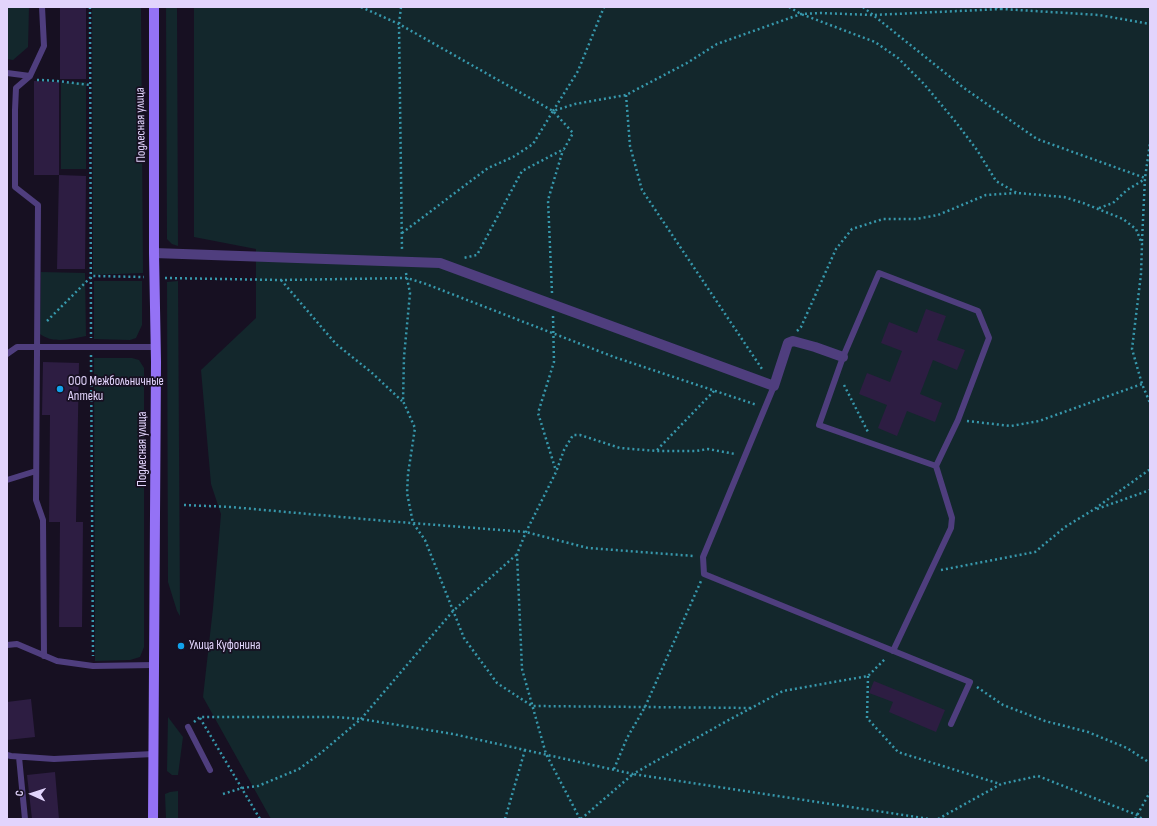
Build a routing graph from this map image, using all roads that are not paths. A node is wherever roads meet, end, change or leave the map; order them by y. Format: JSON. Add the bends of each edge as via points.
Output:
{"nodes":[{"id":1,"x":42,"y":7,"type":"edge"},
{"id":2,"x":154,"y":7,"type":"edge"},
{"id":3,"x":7,"y":73,"type":"edge"},
{"id":4,"x":30,"y":76,"type":"junction"},
{"id":5,"x":154,"y":253,"type":"junction"},
{"id":6,"x":38,"y":346,"type":"junction"},
{"id":7,"x":156,"y":347,"type":"junction"},
{"id":8,"x":7,"y":354,"type":"edge"},
{"id":9,"x":843,"y":357,"type":"junction"},
{"id":10,"x":774,"y":386,"type":"junction"},
{"id":11,"x":936,"y":466,"type":"junction"},
{"id":12,"x":36,"y":471,"type":"junction"},
{"id":13,"x":7,"y":480,"type":"edge"},
{"id":14,"x":7,"y":645,"type":"edge"},
{"id":15,"x":893,"y":651,"type":"junction"},
{"id":16,"x":44,"y":656,"type":"junction"},
{"id":17,"x":154,"y":665,"type":"junction"},
{"id":18,"x":951,"y":724,"type":"dead end"},
{"id":19,"x":188,"y":727,"type":"road end"},
{"id":20,"x":153,"y":754,"type":"junction"},
{"id":21,"x":7,"y":755,"type":"edge"},
{"id":22,"x":19,"y":757,"type":"junction"},
{"id":23,"x":210,"y":770,"type":"dead end"},
{"id":24,"x":25,"y":819,"type":"edge"},
{"id":25,"x":153,"y":819,"type":"edge"}],
"edges":[{"from":1,"to":4,"type":"lane","via":[[44,46]]},
{"from":2,"to":5,"type":"main road","name":"Подлесная улица"},
{"from":3,"to":4,"type":"lane"},
{"from":4,"to":6,"type":"lane","via":[[16,88],[15,187],[38,205]]},
{"from":5,"to":7,"type":"main road","name":"Подлесная улица"},
{"from":5,"to":10,"type":"street","via":[[440,263]]},
{"from":6,"to":7,"type":"lane"},
{"from":6,"to":8,"type":"lane","via":[[17,347]]},
{"from":6,"to":12,"type":"lane"},
{"from":7,"to":17,"type":"main road","name":"Подлесная улица"},
{"from":9,"to":10,"type":"street","via":[[797,341],[788,343]]},
{"from":9,"to":11,"type":"lane","via":[[819,425]]},
{"from":9,"to":11,"type":"lane","via":[[878,273],[978,311],[989,338],[958,420]]},
{"from":10,"to":15,"type":"lane","via":[[703,557],[704,574]]},
{"from":11,"to":15,"type":"lane","via":[[952,522],[951,528]]},
{"from":12,"to":13,"type":"lane"},
{"from":12,"to":16,"type":"lane","via":[[36,500],[43,520]]},
{"from":14,"to":16,"type":"lane","via":[[17,644]]},
{"from":15,"to":18,"type":"lane","via":[[970,682]]},
{"from":16,"to":17,"type":"lane","via":[[57,662],[93,666]]},
{"from":17,"to":20,"type":"main road","name":"Подлесная улица"},
{"from":19,"to":23,"type":"lane"},
{"from":20,"to":22,"type":"lane","via":[[102,754],[54,759]]},
{"from":20,"to":25,"type":"main road","name":"Подлесная улица"},
{"from":21,"to":22,"type":"lane"},
{"from":22,"to":24,"type":"lane"}]}
